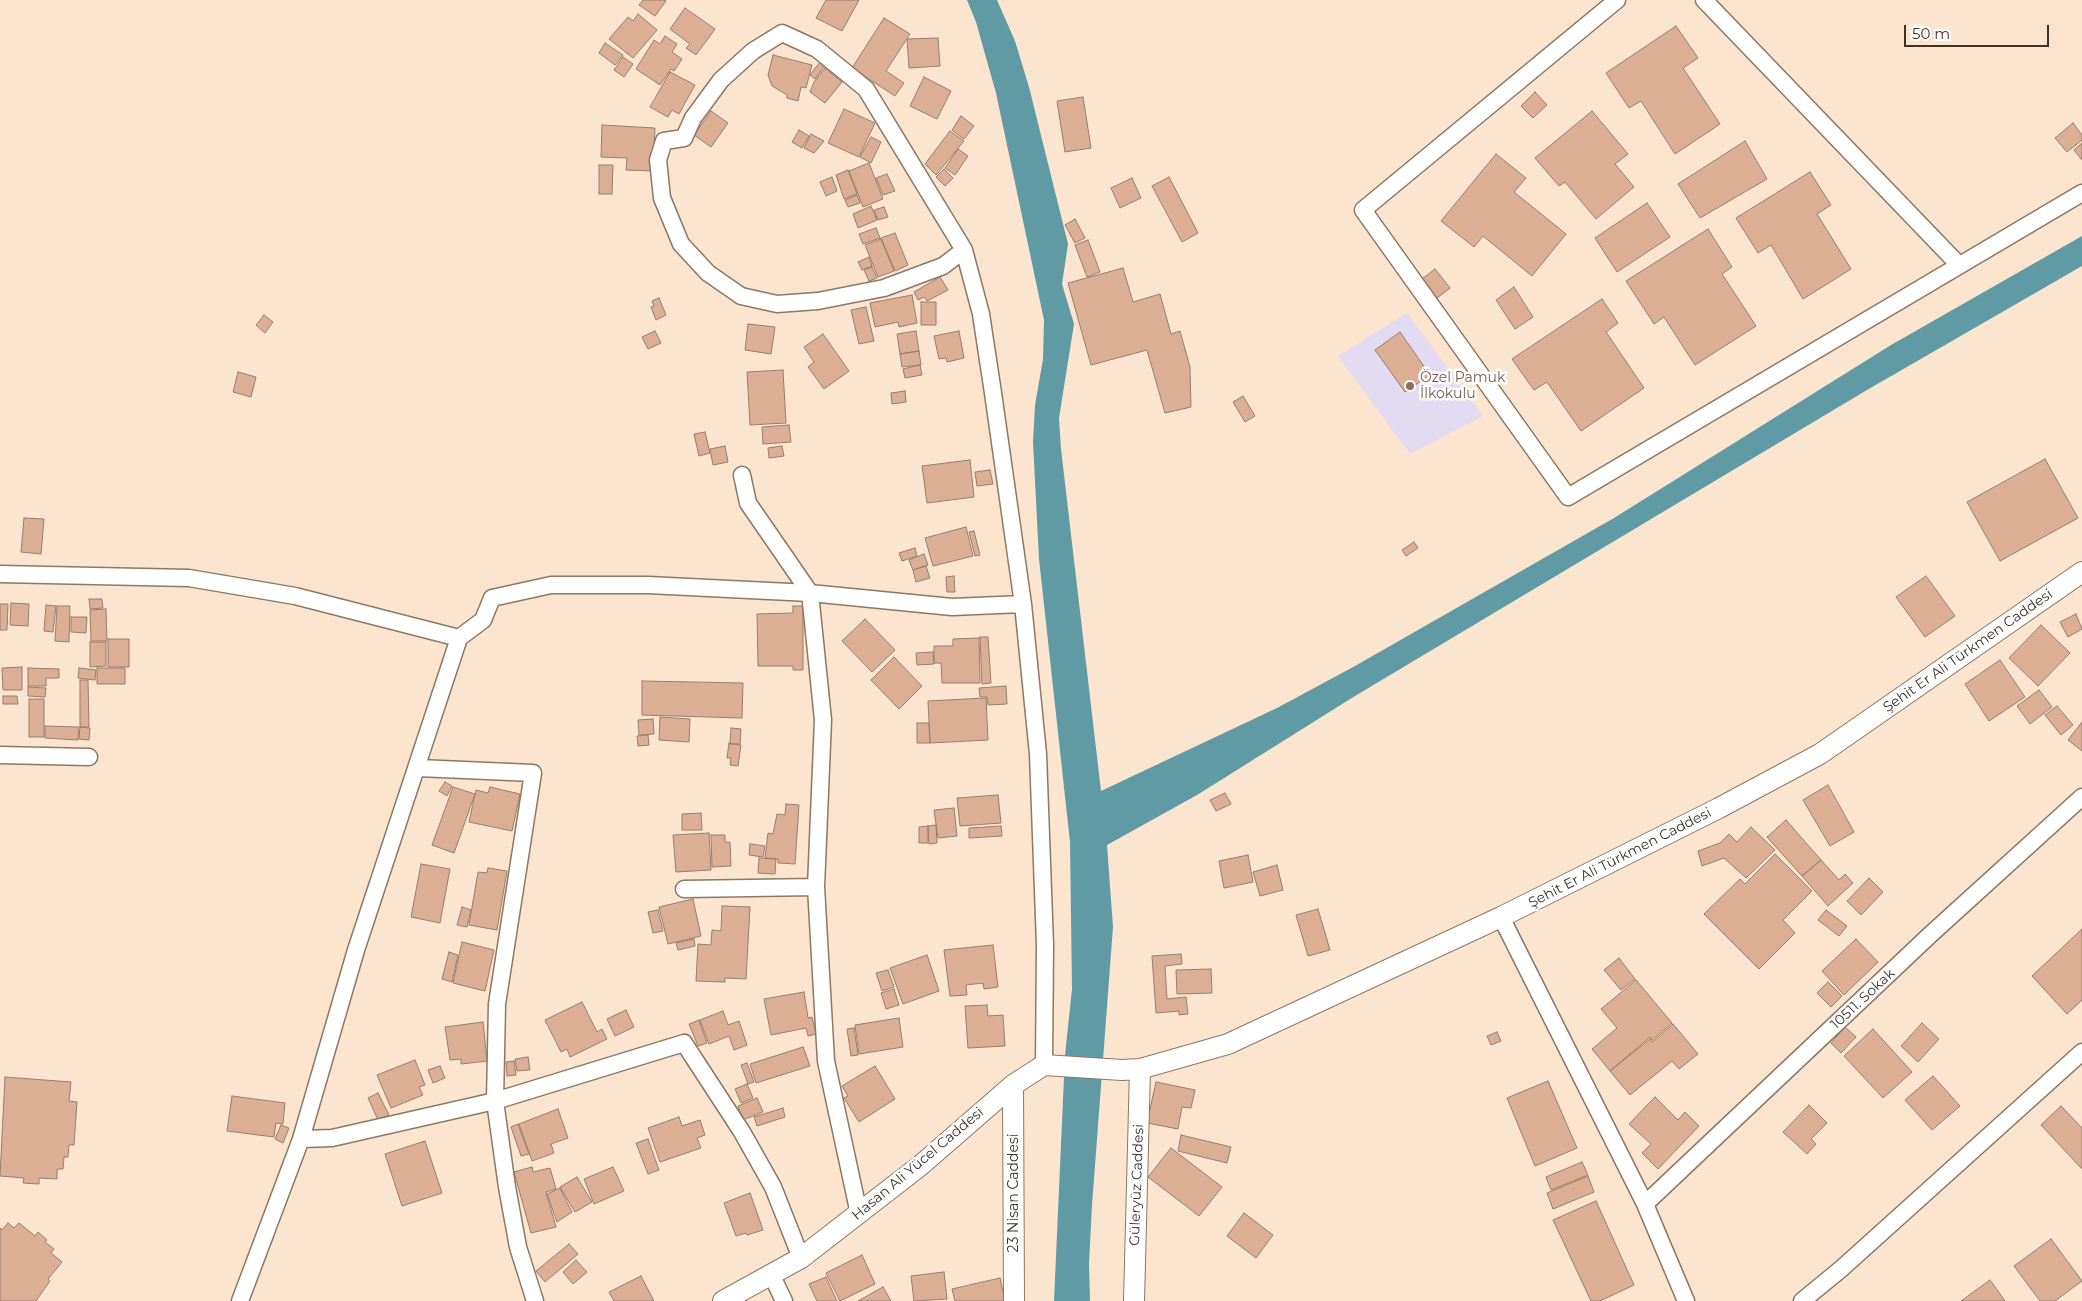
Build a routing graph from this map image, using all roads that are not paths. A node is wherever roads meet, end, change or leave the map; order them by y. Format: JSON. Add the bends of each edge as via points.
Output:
{"nodes":[{"id":1,"x":1617,"y":0,"type":"edge"},
{"id":2,"x":1704,"y":0,"type":"edge"},
{"id":3,"x":2082,"y":193,"type":"edge"},
{"id":4,"x":964,"y":250,"type":"junction"},
{"id":5,"x":1959,"y":265,"type":"junction"},
{"id":6,"x":742,"y":475,"type":"dead end"},
{"id":7,"x":2082,"y":572,"type":"edge"},
{"id":8,"x":0,"y":574,"type":"edge"},
{"id":9,"x":810,"y":593,"type":"junction"},
{"id":10,"x":1023,"y":604,"type":"junction"},
{"id":11,"x":459,"y":638,"type":"junction"},
{"id":12,"x":0,"y":755,"type":"edge"},
{"id":13,"x":89,"y":757,"type":"dead end"},
{"id":14,"x":418,"y":768,"type":"junction"},
{"id":15,"x":2082,"y":797,"type":"edge"},
{"id":16,"x":816,"y":887,"type":"junction"},
{"id":17,"x":684,"y":888,"type":"dead end"},
{"id":18,"x":1501,"y":917,"type":"junction"},
{"id":19,"x":2082,"y":1052,"type":"edge"},
{"id":20,"x":1044,"y":1065,"type":"junction"},
{"id":21,"x":1131,"y":1069,"type":"junction"},
{"id":22,"x":1014,"y":1085,"type":"junction"},
{"id":23,"x":495,"y":1101,"type":"junction"},
{"id":24,"x":301,"y":1139,"type":"junction"},
{"id":25,"x":1645,"y":1204,"type":"junction"},
{"id":26,"x":859,"y":1214,"type":"junction"},
{"id":27,"x":801,"y":1258,"type":"junction"},
{"id":28,"x":771,"y":1274,"type":"junction"},
{"id":29,"x":240,"y":1301,"type":"edge"},
{"id":30,"x":535,"y":1301,"type":"edge"},
{"id":31,"x":723,"y":1301,"type":"edge"},
{"id":32,"x":784,"y":1301,"type":"edge"},
{"id":33,"x":1014,"y":1301,"type":"edge"},
{"id":34,"x":1134,"y":1301,"type":"edge"},
{"id":35,"x":1686,"y":1301,"type":"edge"},
{"id":36,"x":1802,"y":1301,"type":"edge"}],
"edges":[{"from":1,"to":5,"type":"street","via":[[1362,210],[1568,497]]},
{"from":2,"to":5,"type":"street"},
{"from":3,"to":5,"type":"street"},
{"from":4,"to":4,"type":"street","via":[[866,89],[817,49],[782,33],[753,51],[721,80],[693,118],[684,138],[664,141],[658,160],[662,198],[681,244],[708,273],[741,296],[777,304],[884,288],[943,266]]},
{"from":4,"to":10,"type":"street","via":[[981,314]]},
{"from":6,"to":9,"type":"street","via":[[748,503]]},
{"from":7,"to":18,"type":"street","name":"Şehit Er Ali Türkmen Caddesi","via":[[1820,754],[1720,808]]},
{"from":8,"to":11,"type":"street","via":[[189,578],[295,596]]},
{"from":9,"to":10,"type":"street","via":[[952,607]]},
{"from":9,"to":11,"type":"street","via":[[648,585],[551,586],[492,598],[483,620]]},
{"from":9,"to":16,"type":"street","via":[[823,720]]},
{"from":10,"to":20,"type":"street","via":[[1038,754],[1045,945]]},
{"from":11,"to":14,"type":"street"},
{"from":12,"to":13,"type":"street"},
{"from":14,"to":23,"type":"street","via":[[533,773],[497,1004]]},
{"from":14,"to":24,"type":"street","via":[[356,950]]},
{"from":15,"to":25,"type":"street","name":"10511. Sokak","via":[[1931,934]]},
{"from":16,"to":17,"type":"street"},
{"from":16,"to":26,"type":"street","via":[[826,1061]]},
{"from":18,"to":21,"type":"street","name":"Şehit Er Ali Türkmen Caddesi","via":[[1228,1044]]},
{"from":18,"to":25,"type":"street"},
{"from":19,"to":36,"type":"street"},
{"from":20,"to":21,"type":"street"},
{"from":20,"to":22,"type":"street","name":"Hasan Ali Yücel Caddesi"},
{"from":21,"to":34,"type":"street","name":"Güleryüz Caddesi"},
{"from":22,"to":26,"type":"street","name":"Hasan Ali Yücel Caddesi"},
{"from":22,"to":33,"type":"street","name":"23 Nisan Caddesi"},
{"from":23,"to":24,"type":"street","via":[[332,1138]]},
{"from":23,"to":27,"type":"street","via":[[684,1043],[742,1132],[773,1188]]},
{"from":23,"to":30,"type":"street","via":[[518,1247]]},
{"from":24,"to":29,"type":"street"},
{"from":25,"to":35,"type":"street"},
{"from":26,"to":27,"type":"street","name":"Hasan Ali Yücel Caddesi"},
{"from":27,"to":28,"type":"street","name":"Hasan Ali Yücel Caddesi"},
{"from":28,"to":31,"type":"street","name":"Hasan Ali Yücel Caddesi"},
{"from":28,"to":32,"type":"street"}]}
